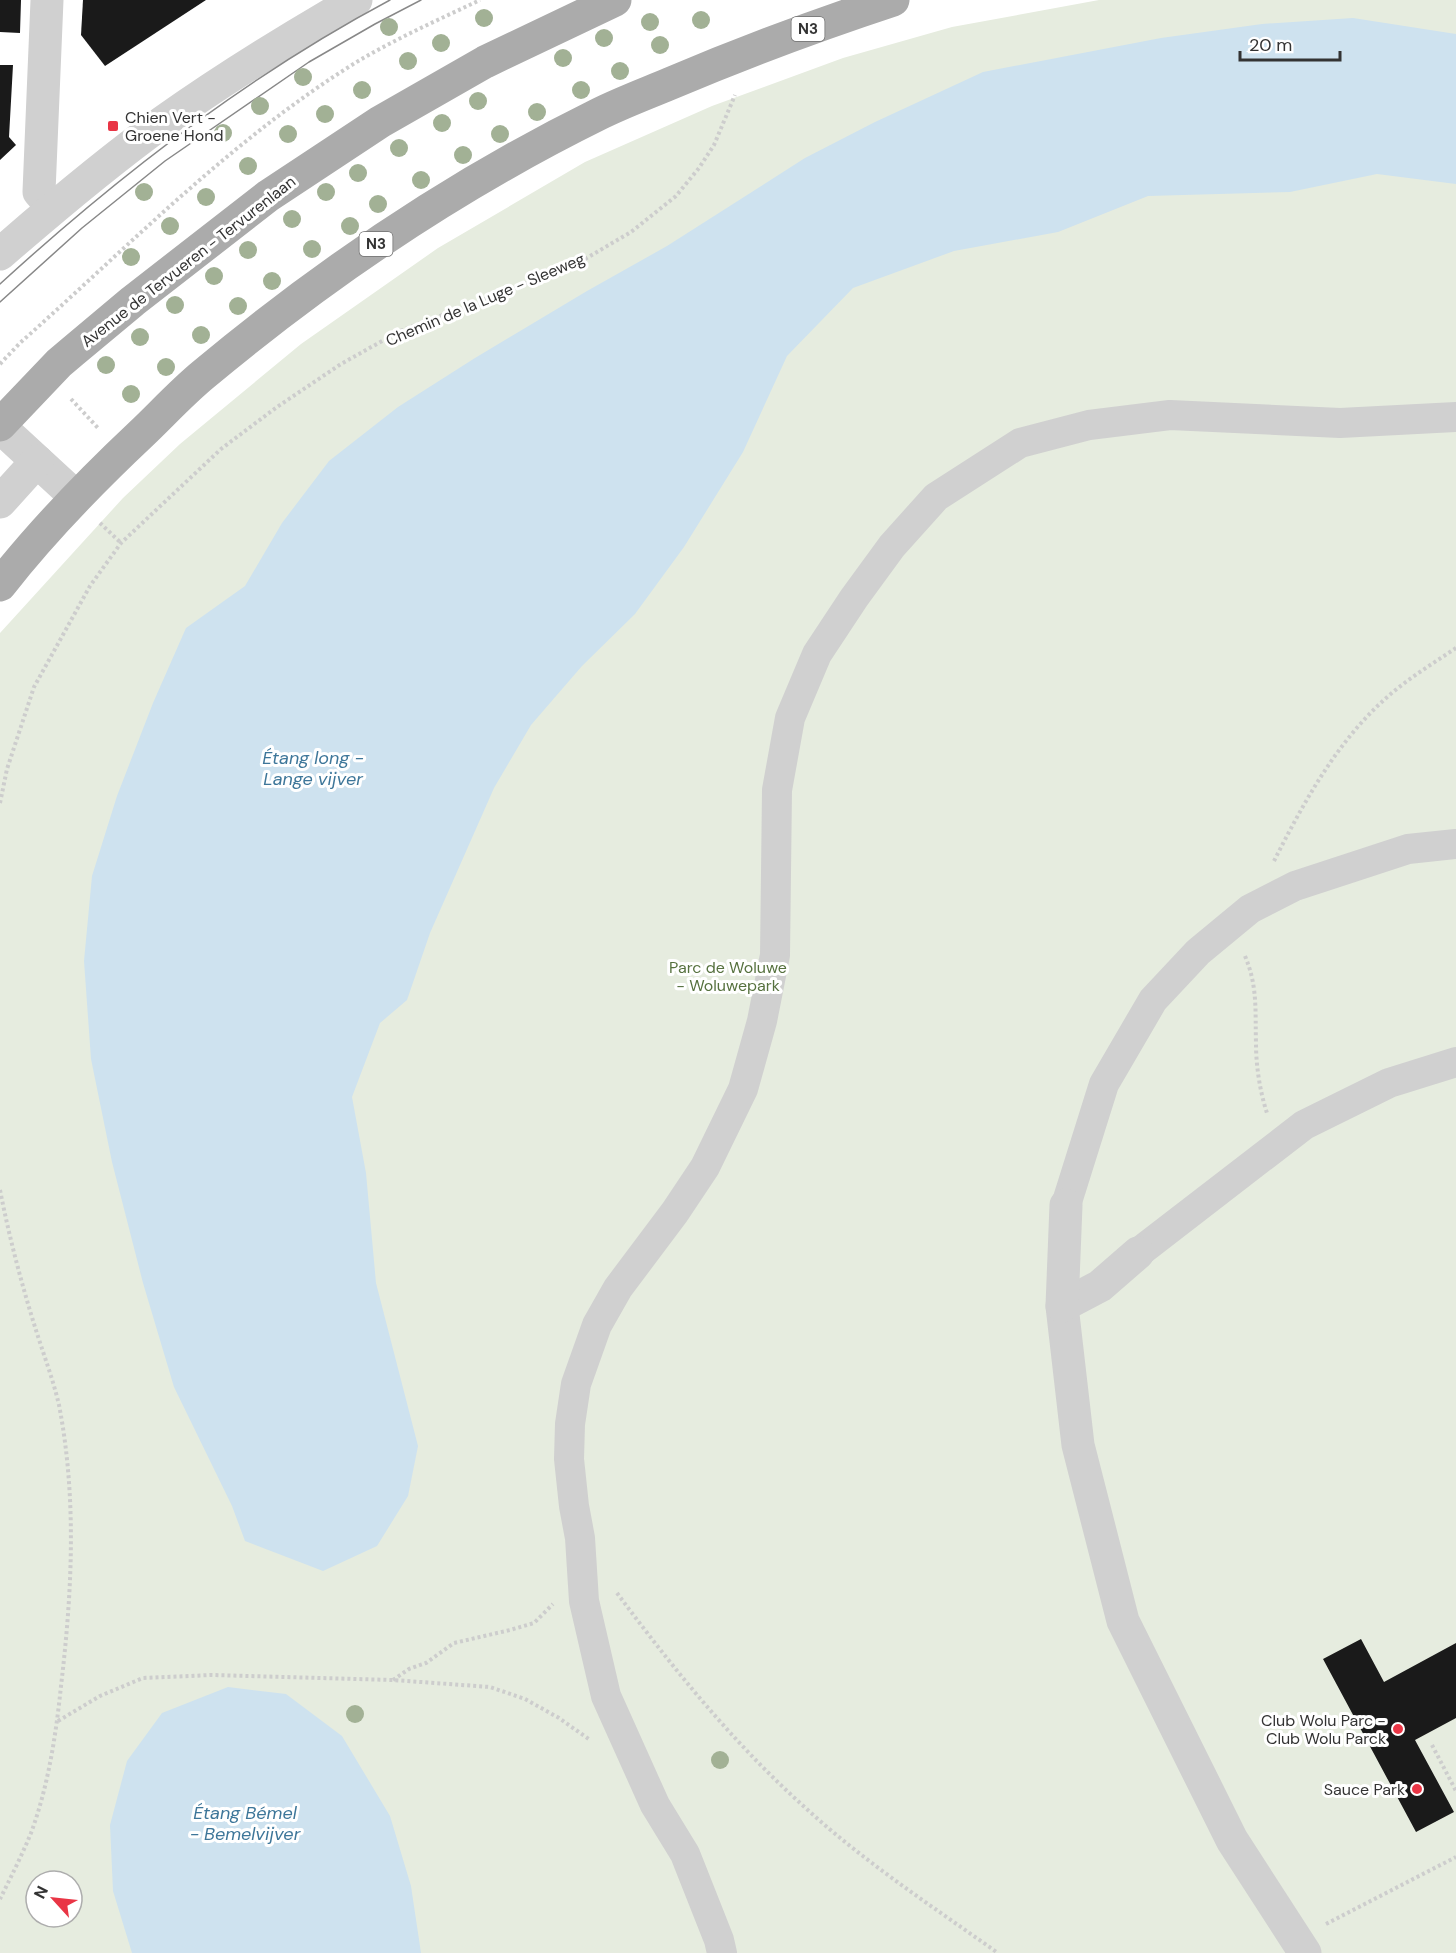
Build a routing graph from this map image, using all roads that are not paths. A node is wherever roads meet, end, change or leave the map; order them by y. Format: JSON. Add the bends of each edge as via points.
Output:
{"nodes":[{"id":1,"x":47,"y":0,"type":"edge"},
{"id":2,"x":356,"y":0,"type":"edge"},
{"id":3,"x":615,"y":0,"type":"edge"},
{"id":4,"x":893,"y":0,"type":"edge"},
{"id":5,"x":53,"y":208,"type":"junction"},
{"id":6,"x":0,"y":254,"type":"edge"},
{"id":7,"x":1456,"y":417,"type":"edge"},
{"id":8,"x":0,"y":426,"type":"edge"},
{"id":9,"x":37,"y":461,"type":"junction"},
{"id":10,"x":0,"y":502,"type":"edge"},
{"id":11,"x":86,"y":508,"type":"junction"},
{"id":12,"x":0,"y":585,"type":"edge"},
{"id":13,"x":1456,"y":843,"type":"edge"},
{"id":14,"x":1456,"y":1062,"type":"edge"},
{"id":15,"x":1066,"y":1205,"type":"joint"},
{"id":16,"x":1138,"y":1253,"type":"joint"},
{"id":17,"x":1062,"y":1306,"type":"junction"},
{"id":18,"x":1301,"y":1947,"type":"edge"},
{"id":19,"x":722,"y":1953,"type":"edge"}],
"edges":[{"from":1,"to":5,"type":"street","via":[[39,192]]},
{"from":2,"to":5,"type":"street","via":[[163,122]]},
{"from":3,"to":8,"type":"main road","name":"Avenue de Tervueren - Tervurenlaan","via":[[485,62],[380,122],[268,196],[59,363]]},
{"from":4,"to":11,"type":"main road","number":"N3","via":[[723,61],[600,113],[468,184],[310,290],[202,375],[120,453]]},
{"from":5,"to":6,"type":"street"},
{"from":7,"to":19,"type":"street","via":[[1340,423],[1170,415],[1089,425],[1020,443],[936,497],[891,546],[817,654],[790,718],[777,790],[775,955],[743,1089],[705,1167],[612,1297],[597,1325],[576,1384],[570,1424],[569,1459],[584,1600],[606,1695],[655,1805],[685,1854]]},
{"from":8,"to":9,"type":"street"},
{"from":9,"to":10,"type":"street"},
{"from":9,"to":11,"type":"street"},
{"from":11,"to":12,"type":"main road","number":"N3","via":[[32,545]]},
{"from":13,"to":15,"type":"street","via":[[1408,849],[1295,886],[1240,917],[1198,952],[1153,1000],[1104,1084]]},
{"from":14,"to":16,"type":"street","via":[[1389,1083],[1304,1125]]},
{"from":15,"to":17,"type":"street"},
{"from":16,"to":17,"type":"street","via":[[1100,1286]]},
{"from":17,"to":18,"type":"street","via":[[1078,1445],[1123,1621],[1232,1839]]}]}
